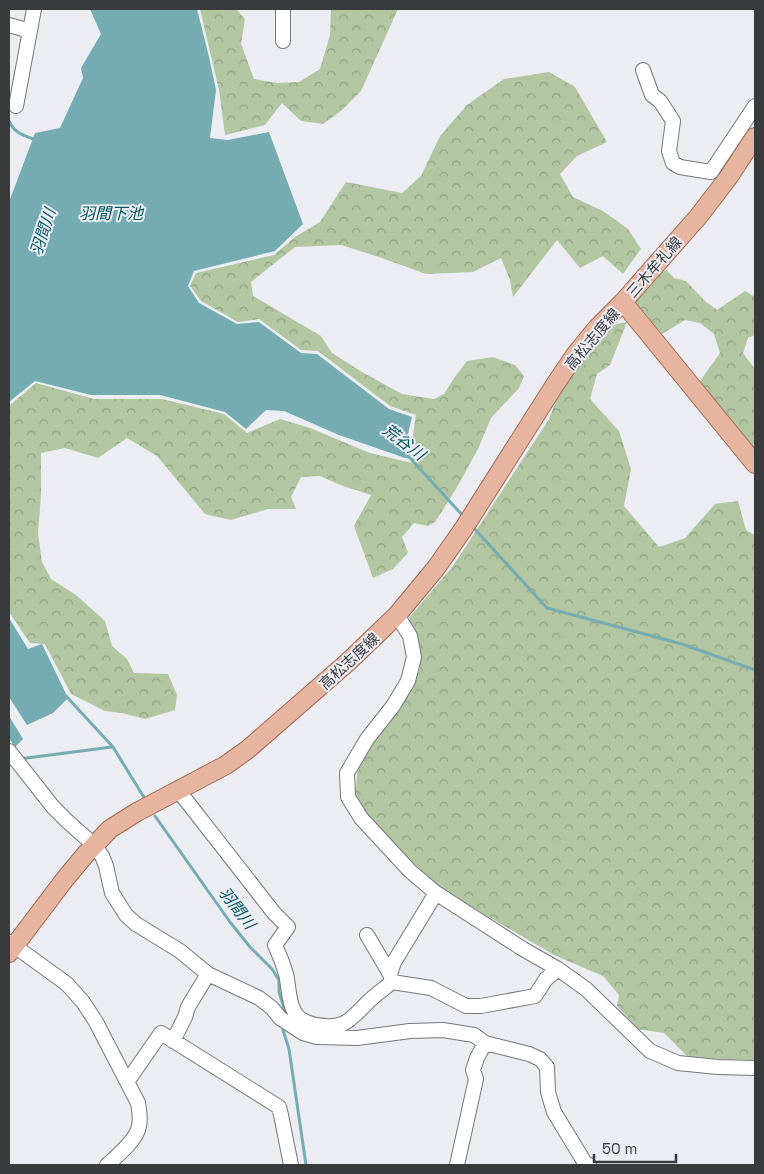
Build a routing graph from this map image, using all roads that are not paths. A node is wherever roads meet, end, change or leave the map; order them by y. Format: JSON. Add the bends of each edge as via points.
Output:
{"nodes":[{"id":1,"x":34,"y":9,"type":"edge"},
{"id":2,"x":283,"y":9,"type":"edge"},
{"id":3,"x":9,"y":24,"type":"edge"},
{"id":4,"x":30,"y":31,"type":"junction"},
{"id":5,"x":283,"y":41,"type":"dead end"},
{"id":6,"x":643,"y":70,"type":"dead end"},
{"id":7,"x":16,"y":106,"type":"dead end"},
{"id":8,"x":755,"y":106,"type":"edge"},
{"id":9,"x":755,"y":137,"type":"edge"},
{"id":10,"x":623,"y":302,"type":"junction"},
{"id":11,"x":755,"y":464,"type":"edge"},
{"id":12,"x":397,"y":615,"type":"junction"},
{"id":13,"x":9,"y":751,"type":"edge"},
{"id":14,"x":178,"y":790,"type":"junction"},
{"id":15,"x":94,"y":845,"type":"junction"},
{"id":16,"x":436,"y":892,"type":"junction"},
{"id":17,"x":367,"y":935,"type":"dead end"},
{"id":18,"x":10,"y":947,"type":"edge"},
{"id":19,"x":558,"y":969,"type":"junction"},
{"id":20,"x":208,"y":974,"type":"junction"},
{"id":21,"x":391,"y":978,"type":"junction"},
{"id":22,"x":296,"y":1024,"type":"junction"},
{"id":23,"x":173,"y":1041,"type":"junction"},
{"id":24,"x":485,"y":1043,"type":"junction"},
{"id":25,"x":755,"y":1068,"type":"edge"},
{"id":26,"x":127,"y":1082,"type":"junction"},
{"id":27,"x":107,"y":1165,"type":"edge"},
{"id":28,"x":291,"y":1165,"type":"edge"},
{"id":29,"x":457,"y":1165,"type":"edge"},
{"id":30,"x":586,"y":1165,"type":"edge"}],
"edges":[{"from":1,"to":4,"type":"street"},
{"from":2,"to":5,"type":"street"},
{"from":3,"to":4,"type":"street"},
{"from":4,"to":7,"type":"street"},
{"from":6,"to":8,"type":"street","via":[[652,95],[673,121],[669,151],[673,163],[680,167],[711,172]]},
{"from":9,"to":10,"type":"main road","name":"三木牟礼線","via":[[698,217]]},
{"from":10,"to":11,"type":"main road","name":"三木牟礼線"},
{"from":10,"to":12,"type":"main road","name":"高松志度線","via":[[575,356],[464,528]]},
{"from":12,"to":14,"type":"main road","name":"高松志度線","via":[[247,750]]},
{"from":12,"to":16,"type":"street","via":[[410,636],[414,657],[408,681],[347,773],[348,797],[361,818],[410,871]]},
{"from":13,"to":15,"type":"street","via":[[53,807]]},
{"from":14,"to":15,"type":"main road","name":"高松志度線","via":[[110,829]]},
{"from":14,"to":22,"type":"street","via":[[288,927],[275,945],[286,975]]},
{"from":15,"to":18,"type":"main road","name":"高松志度線"},
{"from":15,"to":20,"type":"street","via":[[102,856],[112,893],[126,915]]},
{"from":16,"to":19,"type":"street"},
{"from":16,"to":21,"type":"street","via":[[394,962]]},
{"from":17,"to":21,"type":"street"},
{"from":18,"to":26,"type":"street","via":[[67,984],[83,1002]]},
{"from":19,"to":21,"type":"street","via":[[546,979],[535,996],[481,1006],[466,1006],[431,988]]},
{"from":19,"to":25,"type":"street","via":[[586,989],[650,1051],[678,1063]]},
{"from":20,"to":22,"type":"street","via":[[259,998],[280,1018]]},
{"from":20,"to":23,"type":"street"},
{"from":21,"to":22,"type":"street","via":[[352,1019],[341,1025]]},
{"from":22,"to":24,"type":"street","via":[[303,1033],[317,1037],[357,1038],[443,1030],[474,1035]]},
{"from":23,"to":26,"type":"street","via":[[161,1033]]},
{"from":23,"to":28,"type":"street","via":[[279,1107]]},
{"from":24,"to":29,"type":"street","via":[[473,1070],[476,1078]]},
{"from":24,"to":30,"type":"street","via":[[529,1054],[547,1067],[548,1092],[554,1112]]},
{"from":26,"to":27,"type":"street","via":[[138,1102],[139,1128],[120,1154]]}]}
